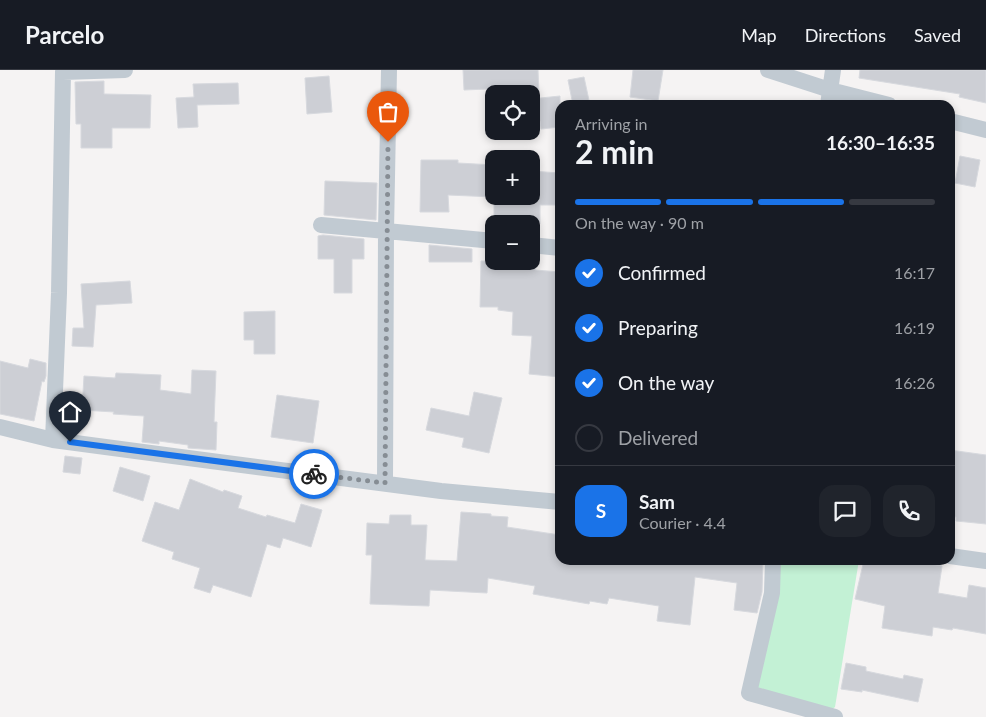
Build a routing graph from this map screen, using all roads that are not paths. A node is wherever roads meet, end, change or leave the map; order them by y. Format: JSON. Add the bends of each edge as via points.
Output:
{"nodes":[{"id":1,"x":60,"y":70,"type":"edge"},
{"id":2,"x":125,"y":70,"type":"edge"},
{"id":3,"x":389,"y":70,"type":"edge"},
{"id":4,"x":768,"y":70,"type":"edge"},
{"id":5,"x":833,"y":70,"type":"edge"},
{"id":6,"x":829,"y":98,"type":"edge"},
{"id":7,"x":846,"y":100,"type":"edge"},
{"id":8,"x":955,"y":122,"type":"edge"},
{"id":9,"x":986,"y":130,"type":"edge"},
{"id":10,"x":321,"y":225,"type":"dead end"},
{"id":11,"x":386,"y":231,"type":"junction"},
{"id":12,"x":485,"y":240,"type":"edge"},
{"id":13,"x":540,"y":246,"type":"edge"},
{"id":14,"x":555,"y":247,"type":"edge"},
{"id":15,"x":0,"y":428,"type":"edge"},
{"id":16,"x":53,"y":440,"type":"junction"},
{"id":17,"x":385,"y":483,"type":"junction"},
{"id":18,"x":555,"y":501,"type":"edge"},
{"id":19,"x":955,"y":557,"type":"edge"},
{"id":20,"x":986,"y":561,"type":"edge"},
{"id":21,"x":773,"y":565,"type":"edge"},
{"id":22,"x":836,"y":717,"type":"edge"}],
"edges":[{"from":1,"to":2,"type":"street"},
{"from":1,"to":16,"type":"street"},
{"from":3,"to":11,"type":"street"},
{"from":4,"to":6,"type":"street"},
{"from":5,"to":6,"type":"street"},
{"from":6,"to":7,"type":"street"},
{"from":8,"to":9,"type":"street"},
{"from":10,"to":11,"type":"street"},
{"from":11,"to":12,"type":"street"},
{"from":11,"to":17,"type":"street"},
{"from":13,"to":14,"type":"street"},
{"from":15,"to":16,"type":"street"},
{"from":16,"to":17,"type":"street"},
{"from":17,"to":18,"type":"street"},
{"from":19,"to":20,"type":"street"},
{"from":21,"to":22,"type":"street","via":[[772,593],[749,693]]}]}
